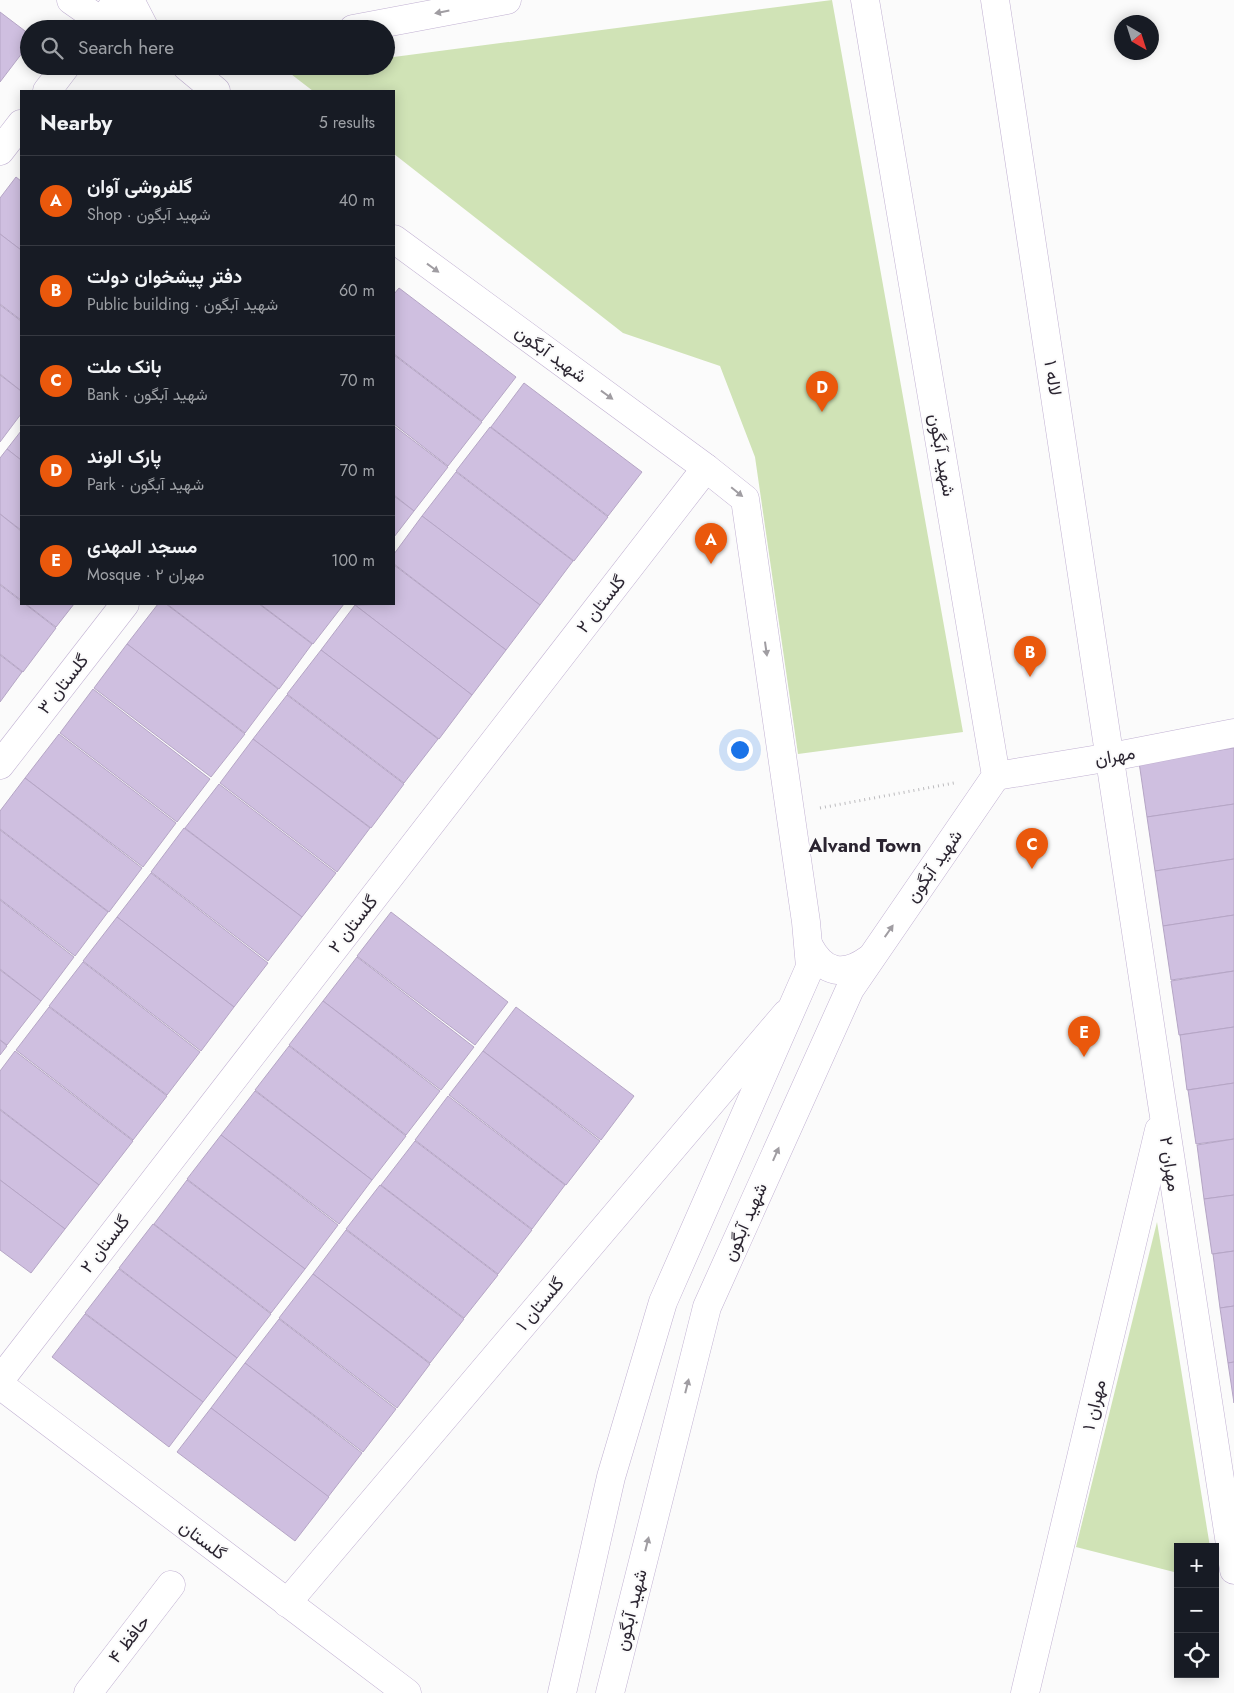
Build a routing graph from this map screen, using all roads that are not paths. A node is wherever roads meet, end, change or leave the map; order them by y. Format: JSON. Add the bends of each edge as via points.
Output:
{"nodes":[{"id":1,"x":71,"y":0,"type":"edge"},
{"id":2,"x":118,"y":0,"type":"edge"},
{"id":3,"x":130,"y":0,"type":"edge"},
{"id":4,"x":507,"y":0,"type":"edge"},
{"id":5,"x":865,"y":0,"type":"edge"},
{"id":6,"x":995,"y":0,"type":"edge"},
{"id":7,"x":93,"y":20,"type":"edge"},
{"id":8,"x":102,"y":20,"type":"edge"},
{"id":9,"x":140,"y":20,"type":"edge"},
{"id":10,"x":395,"y":21,"type":"edge"},
{"id":11,"x":59,"y":75,"type":"edge"},
{"id":12,"x":197,"y":75,"type":"edge"},
{"id":13,"x":48,"y":90,"type":"edge"},
{"id":14,"x":215,"y":90,"type":"edge"},
{"id":15,"x":20,"y":125,"type":"edge"},
{"id":16,"x":0,"y":151,"type":"edge"},
{"id":17,"x":397,"y":248,"type":"edge"},
{"id":18,"x":706,"y":468,"type":"junction"},
{"id":19,"x":124,"y":605,"type":"edge"},
{"id":20,"x":1234,"y":733,"type":"edge"},
{"id":21,"x":1111,"y":757,"type":"junction"},
{"id":22,"x":0,"y":765,"type":"edge"},
{"id":23,"x":996,"y":776,"type":"junction"},
{"id":24,"x":809,"y":946,"type":"junction"},
{"id":25,"x":869,"y":959,"type":"junction"},
{"id":26,"x":794,"y":1005,"type":"junction"},
{"id":27,"x":836,"y":1021,"type":"junction"},
{"id":28,"x":1163,"y":1117,"type":"junction"},
{"id":29,"x":0,"y":1380,"type":"edge"},
{"id":30,"x":0,"y":1385,"type":"edge"},
{"id":31,"x":1234,"y":1570,"type":"edge"},
{"id":32,"x":171,"y":1585,"type":"dead end"},
{"id":33,"x":287,"y":1603,"type":"junction"},
{"id":34,"x":88,"y":1693,"type":"edge"},
{"id":35,"x":407,"y":1693,"type":"edge"},
{"id":36,"x":562,"y":1693,"type":"edge"},
{"id":37,"x":610,"y":1693,"type":"edge"},
{"id":38,"x":1025,"y":1693,"type":"edge"}],
"edges":[{"from":1,"to":7,"type":"street"},
{"from":2,"to":8,"type":"street"},
{"from":3,"to":9,"type":"street"},
{"from":4,"to":10,"type":"street","one_way":true},
{"from":5,"to":23,"type":"street","name":"شهید آبگون"},
{"from":6,"to":21,"type":"street","name":"لاله ۱"},
{"from":11,"to":13,"type":"street"},
{"from":12,"to":14,"type":"street"},
{"from":15,"to":16,"type":"street"},
{"from":17,"to":18,"type":"street","name":"شهید آبگون","one_way":true},
{"from":18,"to":24,"type":"street","name":"شهید آبگون","one_way":true,"via":[[745,499]]},
{"from":18,"to":29,"type":"street","name":"گلستان ۲"},
{"from":19,"to":22,"type":"street","name":"گلستان ۳"},
{"from":20,"to":21,"type":"street","name":"مهران"},
{"from":21,"to":23,"type":"street","name":"مهران"},
{"from":21,"to":28,"type":"street","name":"مهران ۲"},
{"from":25,"to":23,"type":"street","name":"شهید آبگون","one_way":true},
{"from":24,"to":25,"type":"street","via":[[816,960],[828,968],[843,971],[857,968]]},
{"from":24,"to":26,"type":"street","name":"شهید آبگون","via":[[810,967]]},
{"from":25,"to":27,"type":"street","name":"شهید آبگون","via":[[850,988]]},
{"from":26,"to":27,"type":"street","via":[[801,1000],[819,1001],[827,1005]]},
{"from":26,"to":33,"type":"street","name":"گلستان ۱"},
{"from":26,"to":36,"type":"street","name":"شهید آبگون","via":[[663,1302],[611,1478]]},
{"from":37,"to":27,"type":"street","name":"شهید آبگون","one_way":true,"via":[[707,1307]]},
{"from":28,"to":31,"type":"street","name":"مهران ۲"},
{"from":28,"to":38,"type":"street","name":"۱ مهران"},
{"from":30,"to":33,"type":"street","name":"گلستان"},
{"from":32,"to":34,"type":"street","name":"حافظ ۴"},
{"from":33,"to":35,"type":"street","name":"گلستان"}]}
